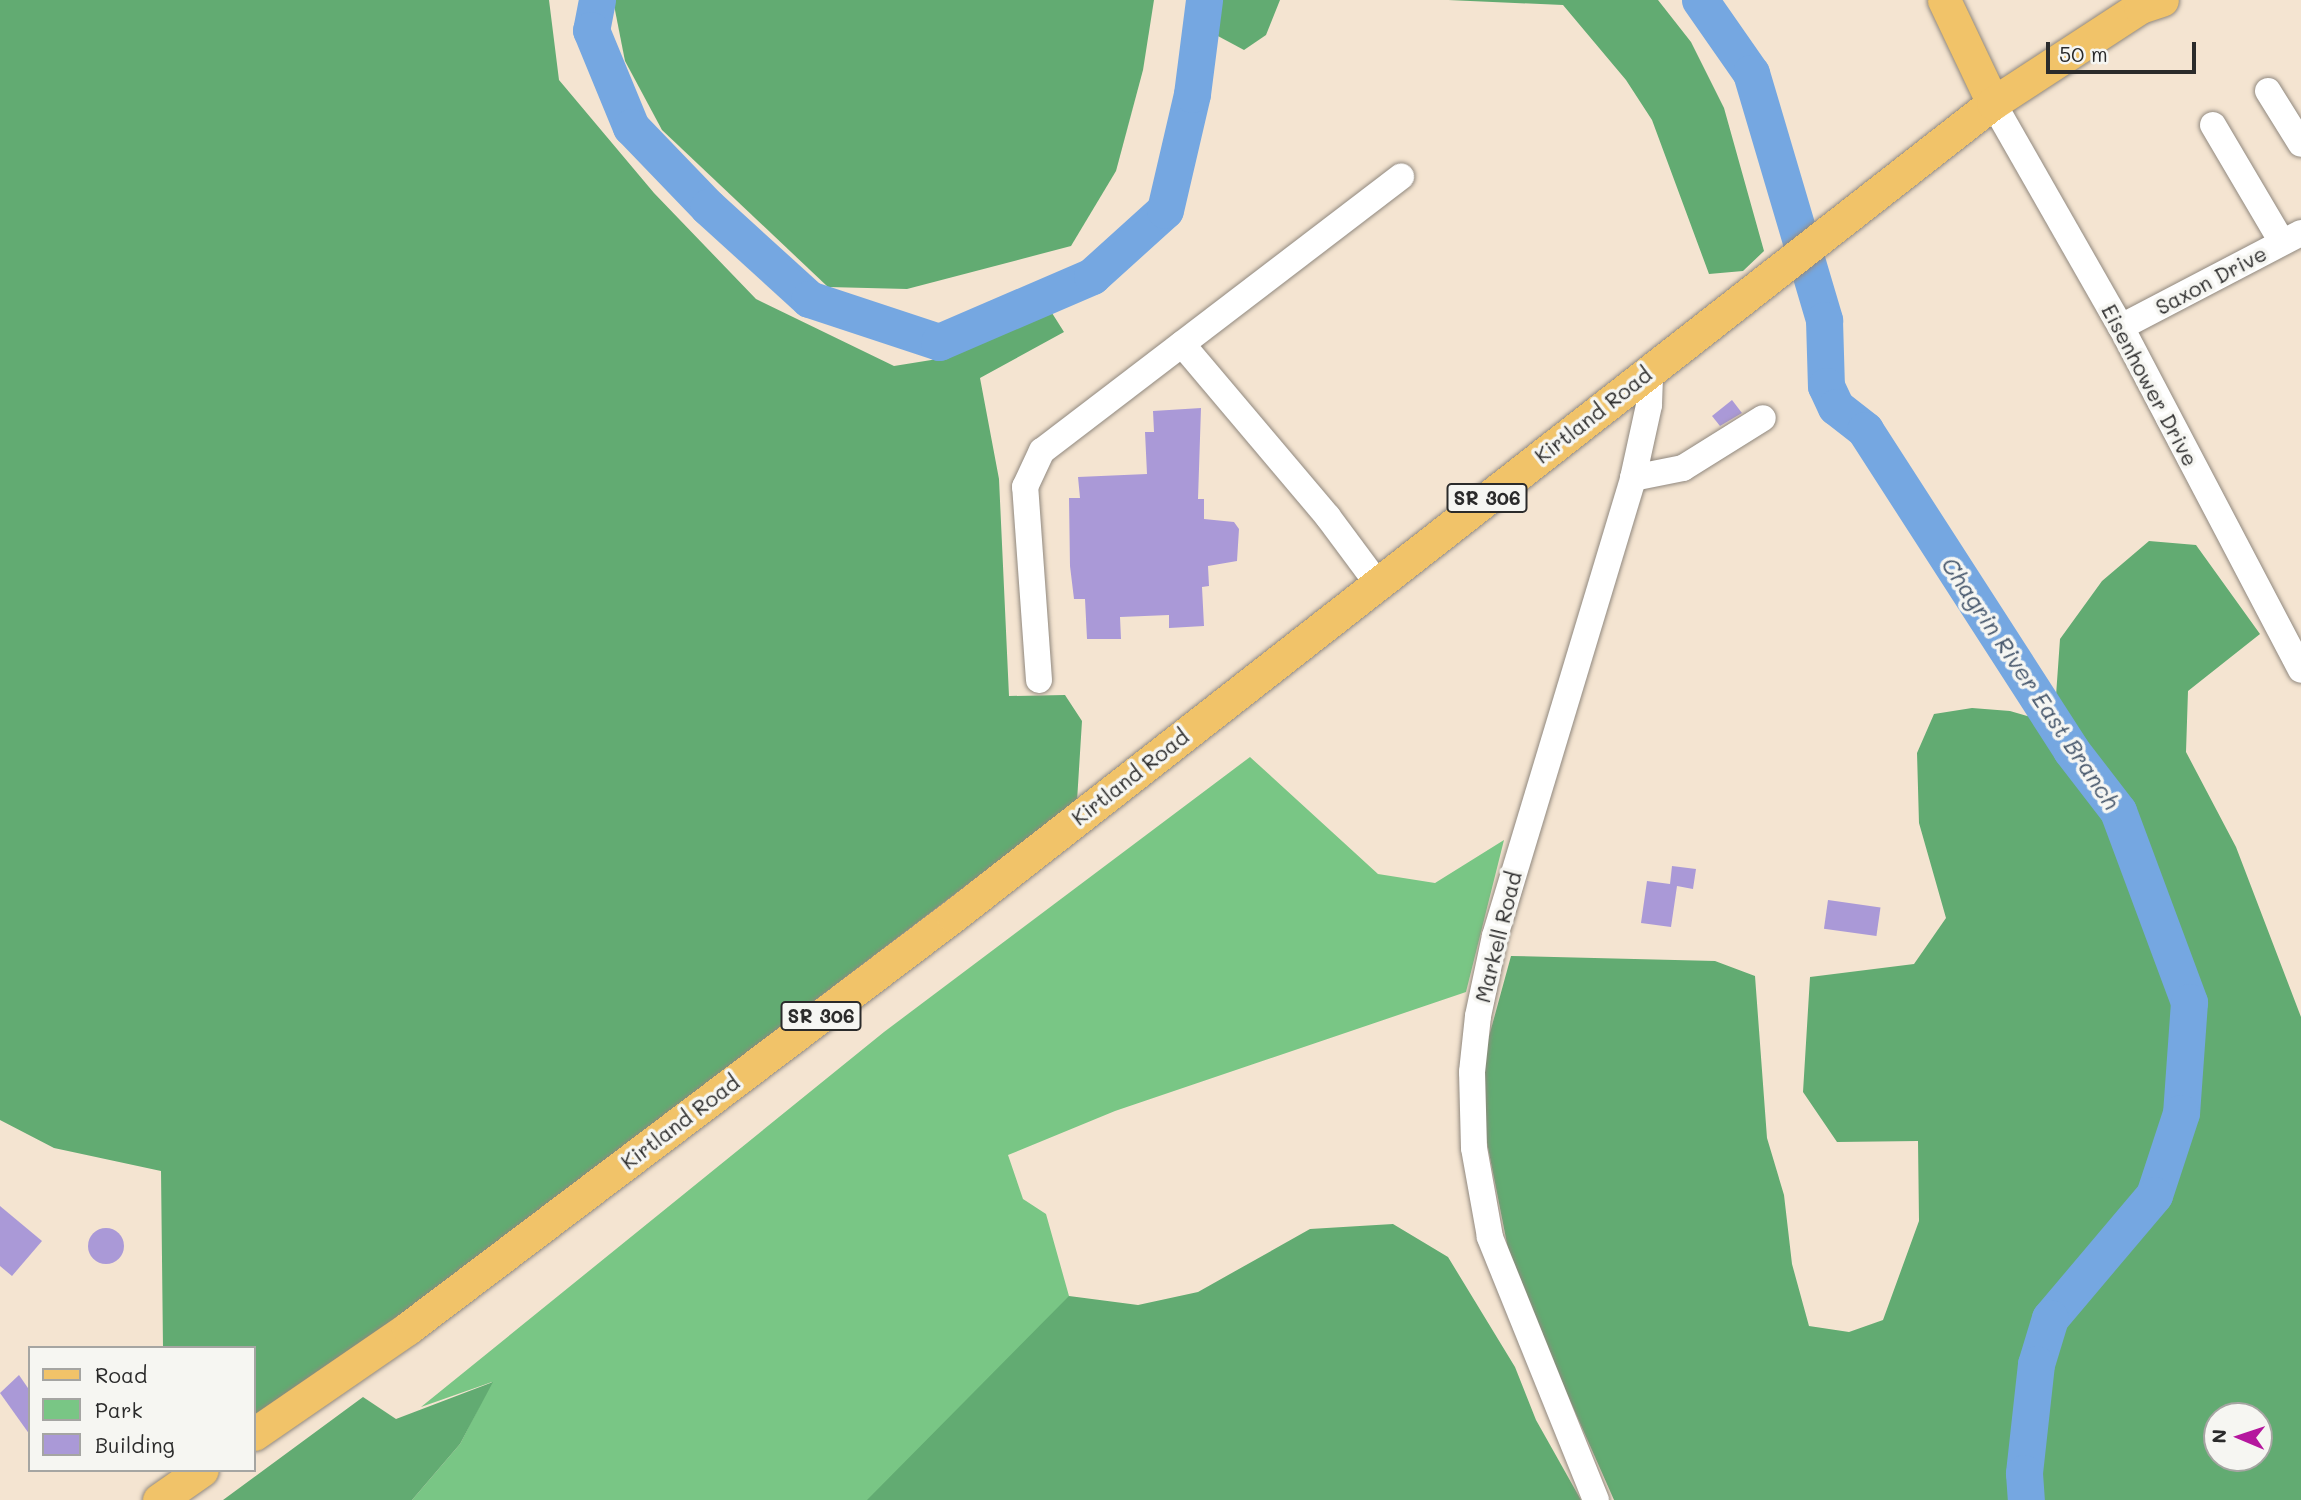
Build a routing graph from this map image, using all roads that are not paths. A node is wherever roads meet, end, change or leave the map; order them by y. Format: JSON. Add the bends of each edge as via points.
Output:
{"nodes":[{"id":1,"x":1944,"y":0,"type":"edge"},
{"id":2,"x":2162,"y":0,"type":"edge"},
{"id":3,"x":2268,"y":90,"type":"dead end"},
{"id":4,"x":1993,"y":103,"type":"junction"},
{"id":5,"x":2213,"y":125,"type":"dead end"},
{"id":6,"x":2301,"y":144,"type":"edge"},
{"id":7,"x":1401,"y":177,"type":"dead end"},
{"id":8,"x":2292,"y":237,"type":"edge"},
{"id":9,"x":2121,"y":327,"type":"junction"},
{"id":10,"x":1182,"y":344,"type":"junction"},
{"id":11,"x":1650,"y":371,"type":"junction"},
{"id":12,"x":1763,"y":418,"type":"dead end"},
{"id":13,"x":1633,"y":478,"type":"junction"},
{"id":14,"x":1377,"y":583,"type":"junction"},
{"id":15,"x":2301,"y":670,"type":"edge"},
{"id":16,"x":1039,"y":680,"type":"dead end"},
{"id":17,"x":256,"y":1433,"type":"edge"},
{"id":18,"x":199,"y":1472,"type":"edge"},
{"id":19,"x":159,"y":1500,"type":"edge"},
{"id":20,"x":1596,"y":1500,"type":"edge"}],
"edges":[{"from":1,"to":4,"type":"main road"},
{"from":2,"to":4,"type":"main road","name":"Kirtland Road","via":[[2140,7]]},
{"from":3,"to":6,"type":"street"},
{"from":4,"to":9,"type":"street","name":"Eisenhower Drive"},
{"from":4,"to":11,"type":"main road","name":"Kirtland Road"},
{"from":5,"to":8,"type":"street"},
{"from":7,"to":10,"type":"street"},
{"from":8,"to":9,"type":"street","name":"Saxon Drive"},
{"from":9,"to":15,"type":"street","name":"Eisenhower Drive"},
{"from":10,"to":14,"type":"street","via":[[1328,517]]},
{"from":10,"to":16,"type":"street","via":[[1042,451],[1030,468],[1025,487]]},
{"from":11,"to":13,"type":"street","name":"Markell Road","via":[[1649,405]]},
{"from":11,"to":14,"type":"main road","name":"Kirtland Road","number":"SR 306"},
{"from":12,"to":13,"type":"street","via":[[1684,468]]},
{"from":13,"to":20,"type":"street","name":"Markell Road","via":[[1496,936],[1472,1072],[1474,1148],[1490,1237]]},
{"from":14,"to":17,"type":"main road","name":"Kirtland Road","number":"SR 306","via":[[886,966],[408,1328]]},
{"from":18,"to":19,"type":"main road"}]}
